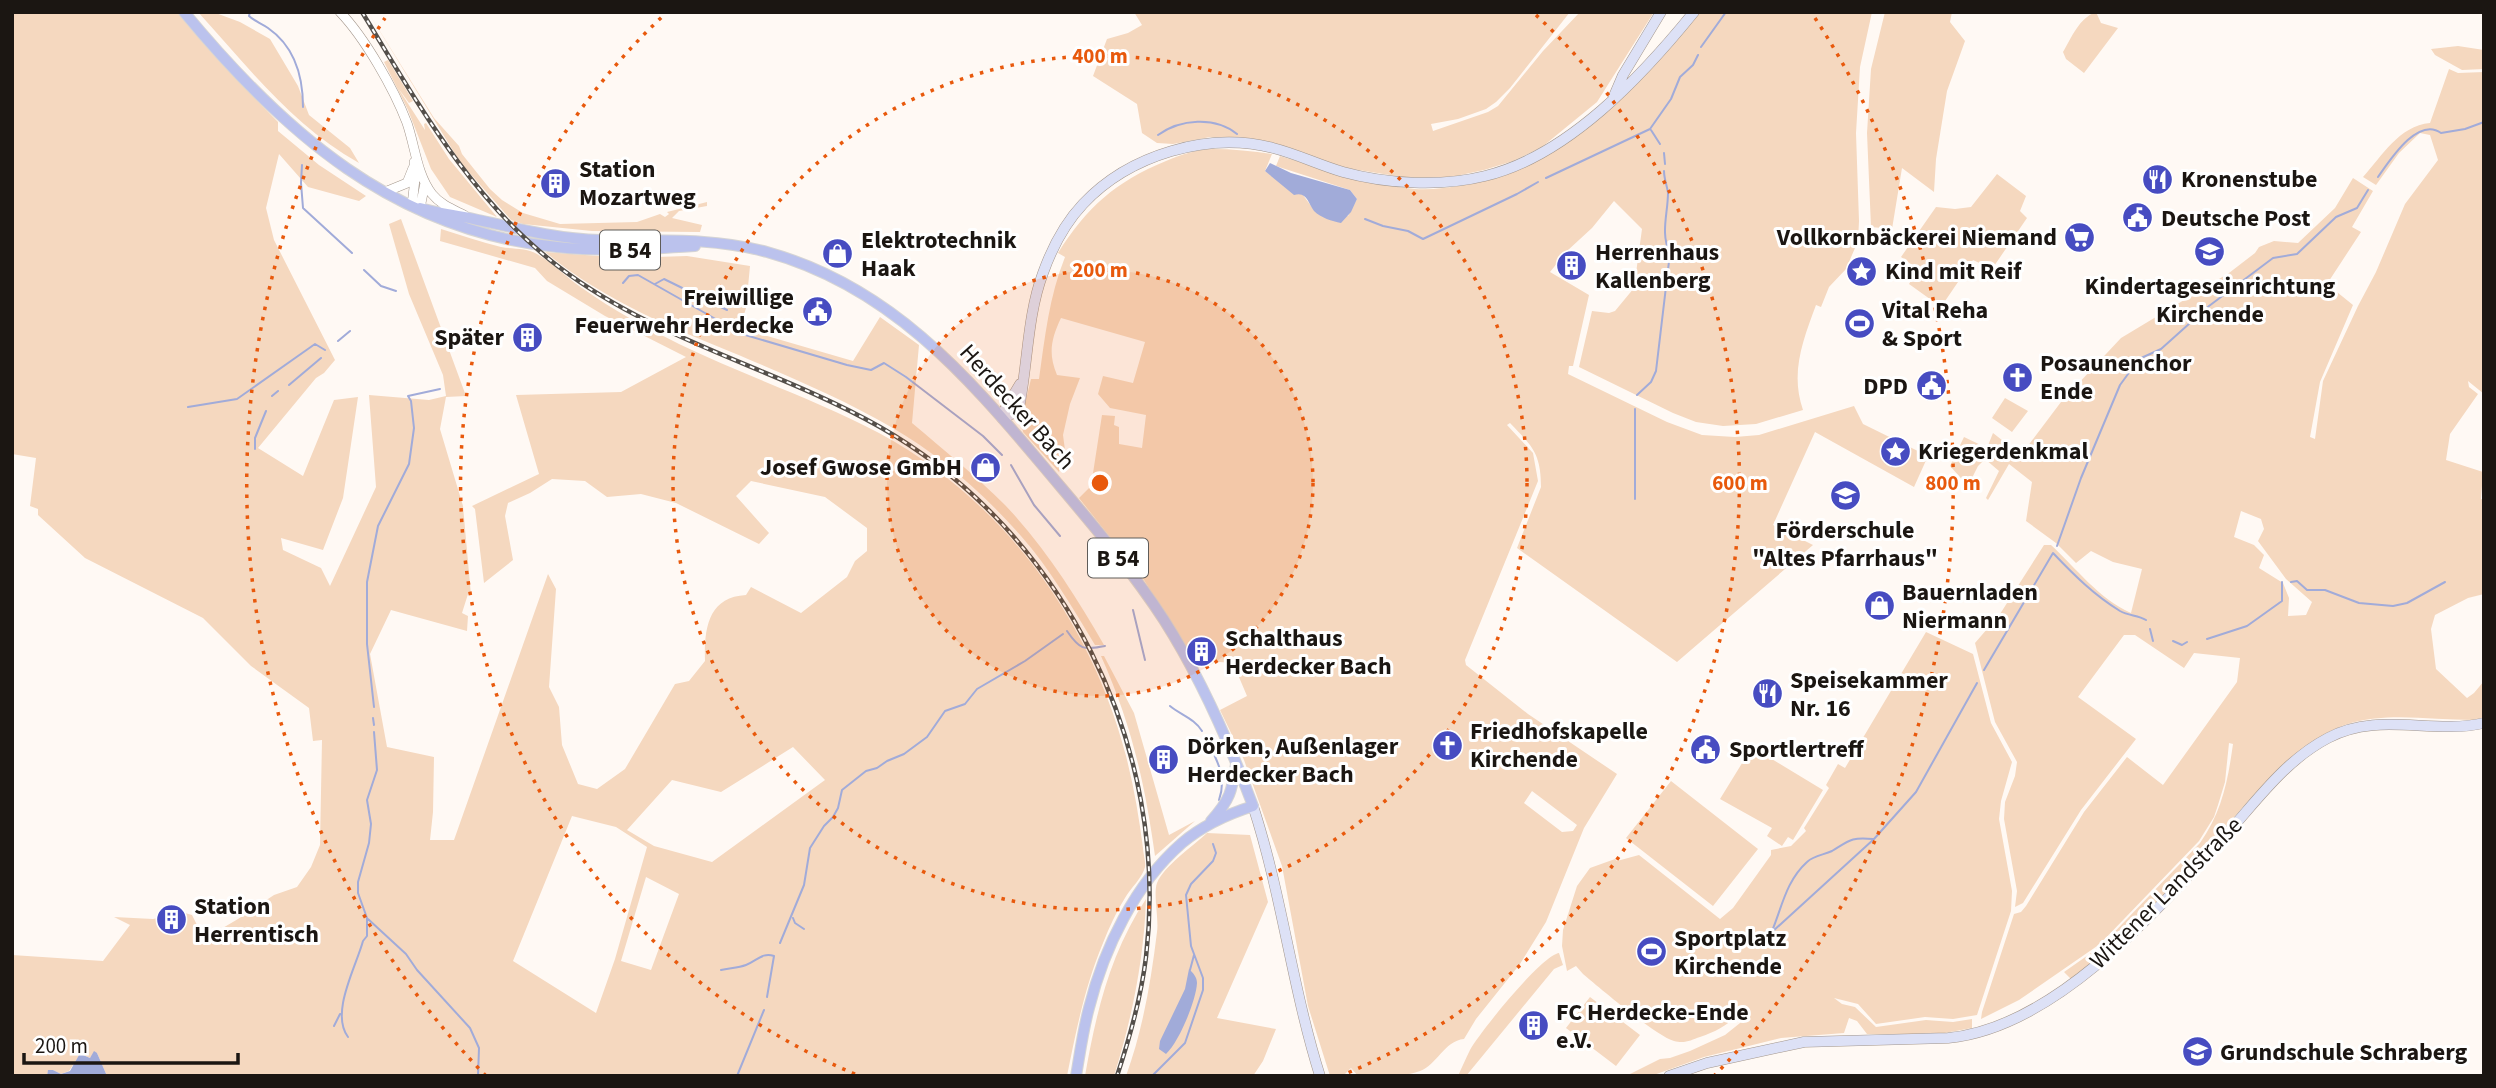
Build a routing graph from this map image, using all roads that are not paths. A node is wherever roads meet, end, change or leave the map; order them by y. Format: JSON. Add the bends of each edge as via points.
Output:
{"nodes":[{"id":1,"x":184,"y":12,"type":"edge"},
{"id":2,"x":340,"y":12,"type":"edge"},
{"id":3,"x":1661,"y":12,"type":"edge"},
{"id":4,"x":1694,"y":12,"type":"edge"},
{"id":5,"x":1613,"y":100,"type":"junction"},
{"id":6,"x":414,"y":147,"type":"junction"},
{"id":7,"x":414,"y":160,"type":"junction"},
{"id":8,"x":425,"y":183,"type":"junction"},
{"id":9,"x":385,"y":192,"type":"junction"},
{"id":10,"x":416,"y":207,"type":"junction"},
{"id":11,"x":472,"y":218,"type":"junction"},
{"id":12,"x":724,"y":244,"type":"junction"},
{"id":13,"x":1002,"y":418,"type":"junction"},
{"id":14,"x":2484,"y":723,"type":"edge"},
{"id":15,"x":1236,"y":761,"type":"junction"},
{"id":16,"x":1253,"y":806,"type":"junction"},
{"id":17,"x":1208,"y":825,"type":"junction"},
{"id":18,"x":1076,"y":1076,"type":"edge"},
{"id":19,"x":1320,"y":1076,"type":"edge"},
{"id":20,"x":1669,"y":1076,"type":"edge"}],
"edges":[{"from":1,"to":9,"type":"main road","number":"B 54","via":[[278,115],[329,157]]},
{"from":2,"to":6,"type":"street","via":[[394,94]]},
{"from":3,"to":5,"type":"main road"},
{"from":4,"to":5,"type":"main road"},
{"from":5,"to":13,"type":"main road","via":[[1545,152],[1485,176],[1451,181],[1415,183],[1346,172],[1249,144],[1175,149],[1146,161],[1090,197],[1052,250],[1037,293],[1022,381]]},
{"from":6,"to":7,"type":"street"},
{"from":6,"to":8,"type":"street"},
{"from":7,"to":9,"type":"street","via":[[407,183]]},
{"from":7,"to":10,"type":"street"},
{"from":8,"to":10,"type":"street"},
{"from":8,"to":11,"type":"street","via":[[446,206]]},
{"from":9,"to":10,"type":"main road","number":"B 54"},
{"from":10,"to":11,"type":"main road","name":"Herdecker Bach","number":"B 54"},
{"from":10,"to":12,"type":"main road","name":"Herdecker Bach","number":"B 54","via":[[502,239],[557,247],[619,250]]},
{"from":11,"to":12,"type":"main road","name":"Herdecker Bach","number":"B 54","via":[[598,240]]},
{"from":12,"to":13,"type":"main road","name":"Herdecker Bach","number":"B 54","via":[[776,255],[852,286],[900,319],[955,367]]},
{"from":13,"to":15,"type":"main road","name":"Herdecker Bach","number":"B 54","via":[[1100,534],[1162,617]]},
{"from":14,"to":20,"type":"main road","name":"Wittener Landstraße","via":[[2458,727],[2368,725],[2316,745],[2287,766],[2190,875],[2092,969],[2029,1013],[1958,1037],[1804,1042]]},
{"from":15,"to":16,"type":"main road","name":"Herdecker Bach","number":"B 54"},
{"from":15,"to":17,"type":"main road","via":[[1229,797]]},
{"from":16,"to":17,"type":"main road"},
{"from":16,"to":19,"type":"main road"},
{"from":17,"to":18,"type":"main road","via":[[1159,867],[1118,930],[1089,1008]]}]}
